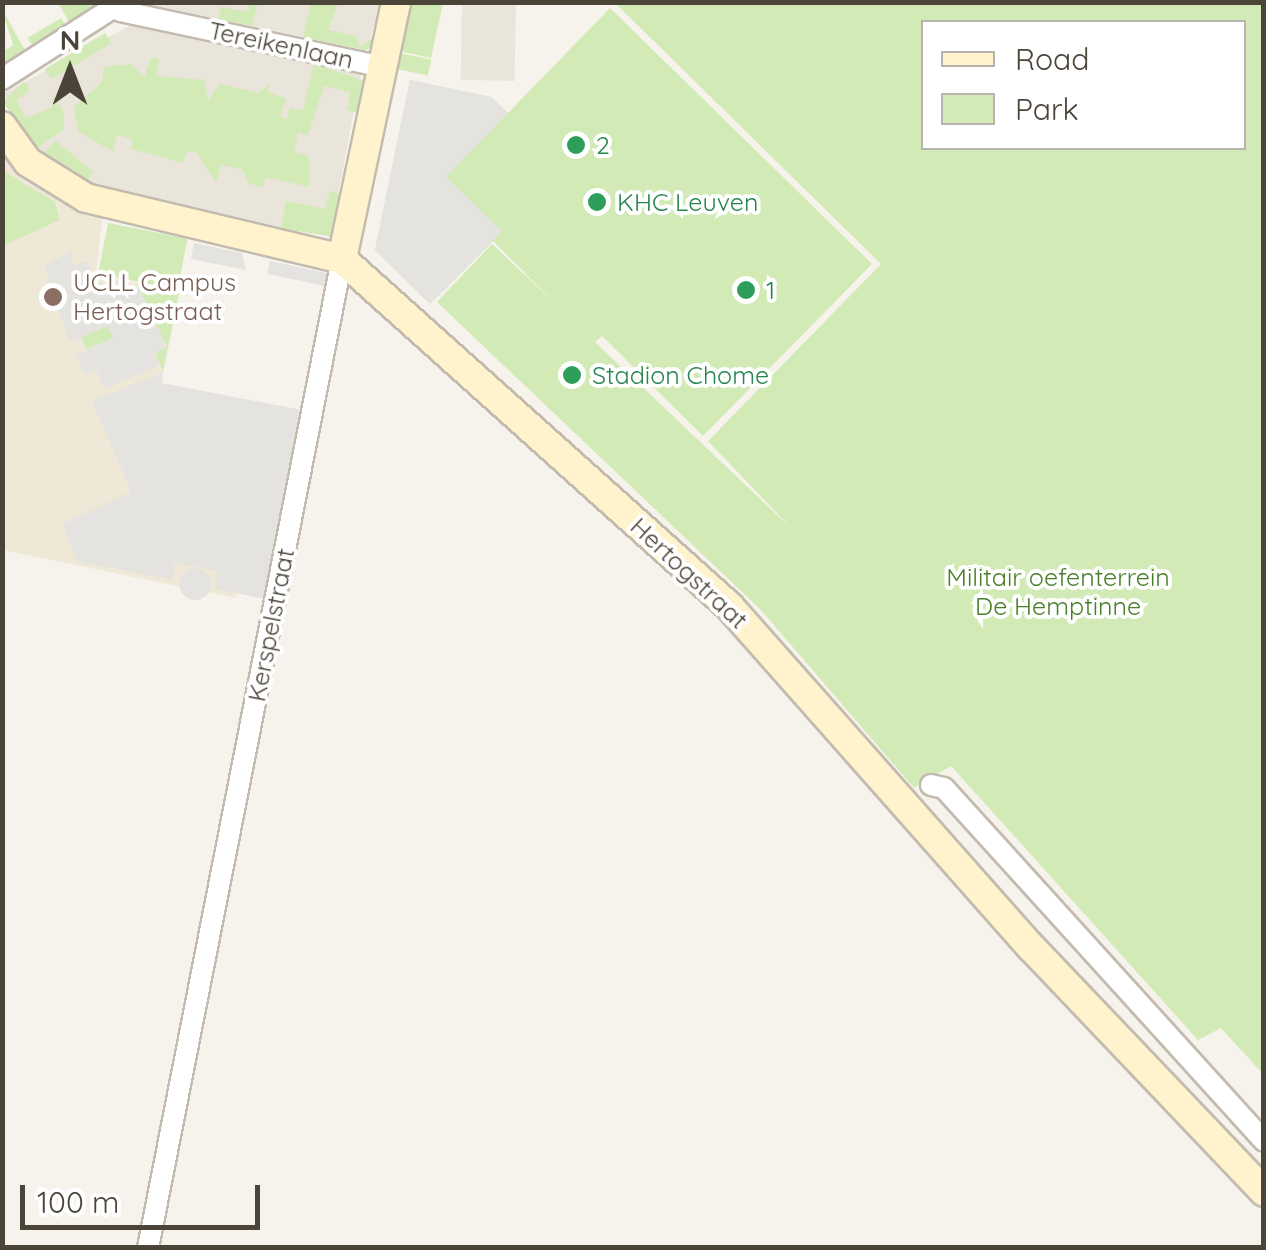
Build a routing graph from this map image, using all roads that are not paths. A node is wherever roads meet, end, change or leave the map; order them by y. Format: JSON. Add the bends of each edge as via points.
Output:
{"nodes":[{"id":1,"x":396,"y":2,"type":"edge"},
{"id":2,"x":121,"y":7,"type":"edge"},
{"id":3,"x":383,"y":67,"type":"junction"},
{"id":4,"x":2,"y":79,"type":"edge"},
{"id":5,"x":2,"y":126,"type":"edge"},
{"id":6,"x":342,"y":259,"type":"junction"},
{"id":7,"x":931,"y":785,"type":"dead end"},
{"id":8,"x":1264,"y":1141,"type":"edge"},
{"id":9,"x":1264,"y":1192,"type":"edge"},
{"id":10,"x":148,"y":1248,"type":"edge"}],
"edges":[{"from":1,"to":3,"type":"street","name":"Kerspelstraat"},
{"from":2,"to":3,"type":"street","name":"Tereikenlaan"},
{"from":2,"to":4,"type":"street"},
{"from":3,"to":6,"type":"street","name":"Kerspelstraat"},
{"from":5,"to":6,"type":"street","name":"Hertogstraat","via":[[28,162],[86,198]]},
{"from":6,"to":9,"type":"street","name":"Hertogstraat","via":[[730,606],[1030,947]]},
{"from":6,"to":10,"type":"street","name":"Kerspelstraat"},
{"from":7,"to":8,"type":"street","via":[[944,788]]}]}
